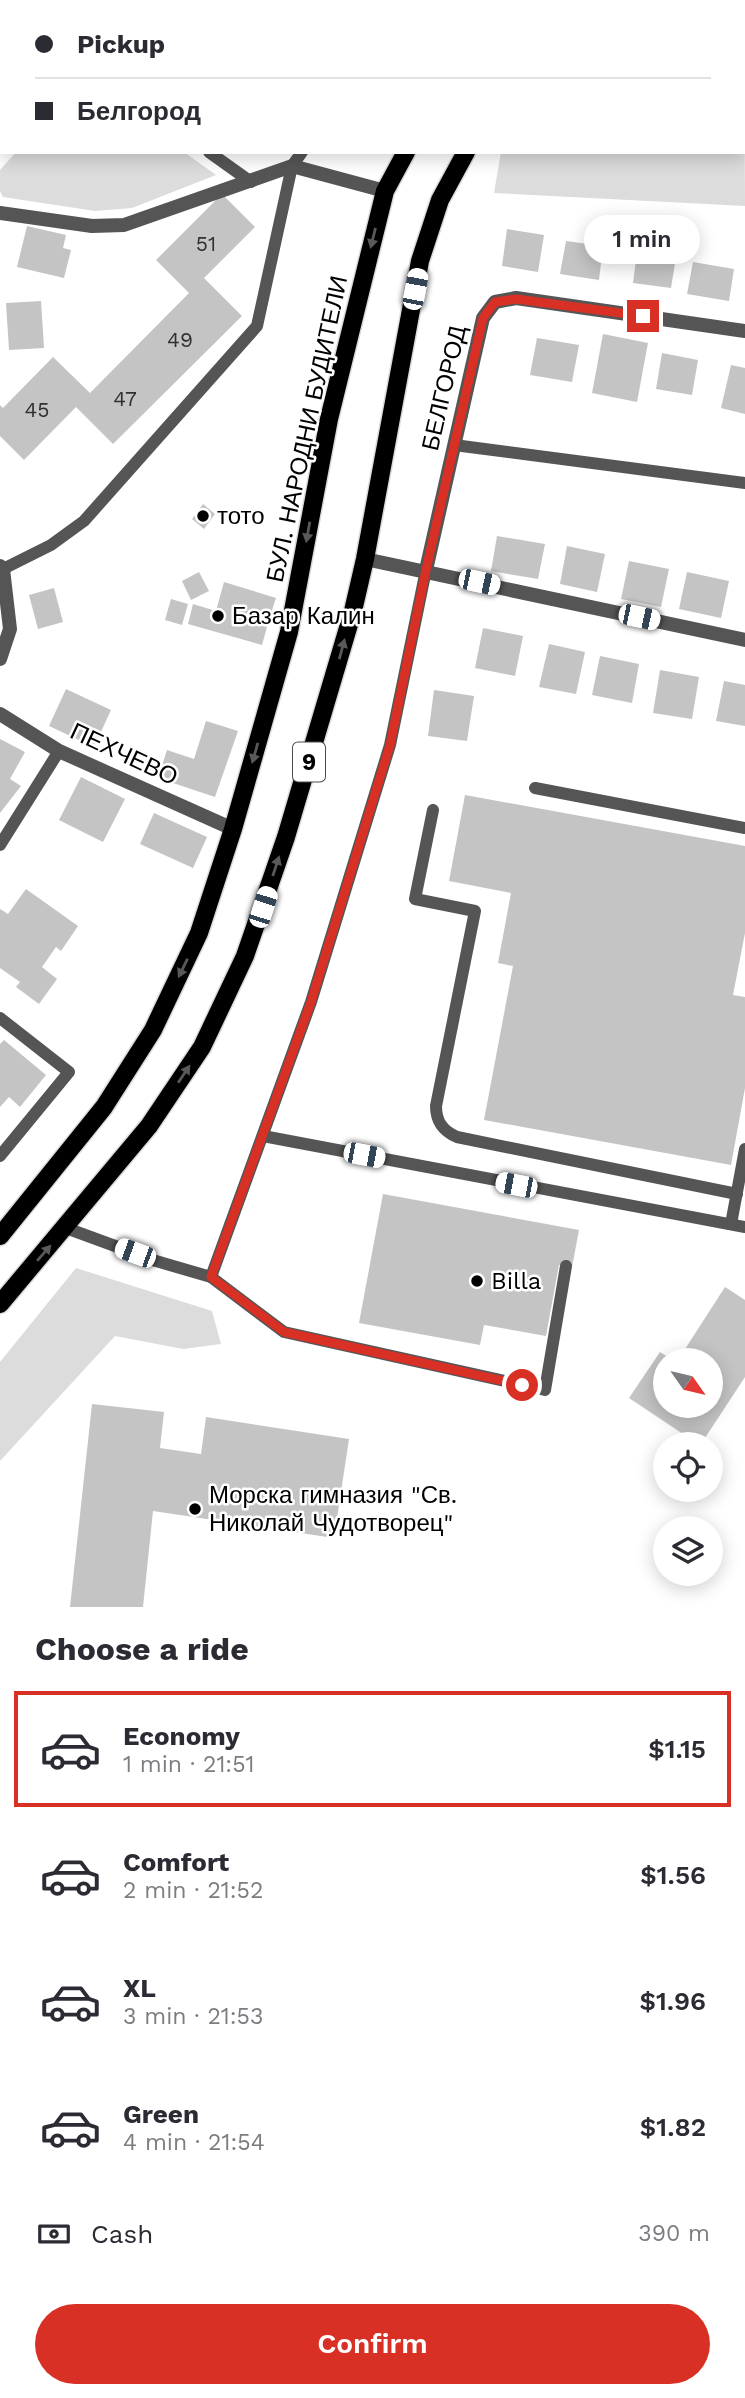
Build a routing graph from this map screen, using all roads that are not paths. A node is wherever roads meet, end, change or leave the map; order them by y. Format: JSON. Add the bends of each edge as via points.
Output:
{"nodes":[{"id":1,"x":212,"y":154,"type":"edge"},
{"id":2,"x":301,"y":154,"type":"edge"},
{"id":3,"x":405,"y":154,"type":"edge"},
{"id":4,"x":465,"y":154,"type":"edge"},
{"id":5,"x":292,"y":166,"type":"junction"},
{"id":6,"x":251,"y":182,"type":"junction"},
{"id":7,"x":384,"y":191,"type":"junction"},
{"id":8,"x":0,"y":214,"type":"edge"},
{"id":9,"x":745,"y":331,"type":"edge"},
{"id":10,"x":454,"y":445,"type":"junction"},
{"id":11,"x":745,"y":483,"type":"edge"},
{"id":12,"x":365,"y":559,"type":"junction"},
{"id":13,"x":1,"y":568,"type":"edge"},
{"id":14,"x":426,"y":570,"type":"junction"},
{"id":15,"x":745,"y":640,"type":"edge"},
{"id":16,"x":0,"y":659,"type":"edge"},
{"id":17,"x":0,"y":714,"type":"edge"},
{"id":18,"x":59,"y":751,"type":"junction"},
{"id":19,"x":535,"y":788,"type":"dead end"},
{"id":20,"x":433,"y":810,"type":"dead end"},
{"id":21,"x":745,"y":828,"type":"edge"},
{"id":22,"x":233,"y":830,"type":"junction"},
{"id":23,"x":0,"y":845,"type":"edge"},
{"id":24,"x":0,"y":1018,"type":"edge"},
{"id":25,"x":263,"y":1136,"type":"junction"},
{"id":26,"x":745,"y":1149,"type":"edge"},
{"id":27,"x":0,"y":1156,"type":"edge"},
{"id":28,"x":737,"y":1194,"type":"junction"},
{"id":29,"x":731,"y":1224,"type":"junction"},
{"id":30,"x":745,"y":1227,"type":"edge"},
{"id":31,"x":66,"y":1228,"type":"junction"},
{"id":32,"x":0,"y":1236,"type":"edge"},
{"id":33,"x":566,"y":1266,"type":"dead end"},
{"id":34,"x":211,"y":1277,"type":"junction"},
{"id":35,"x":0,"y":1304,"type":"edge"}],
"edges":[{"from":1,"to":6,"type":"lane"},
{"from":2,"to":5,"type":"lane"},
{"from":3,"to":7,"type":"main road","name":"БУЛ. НАРОДНИ БУДИТЕЛИ","number":"9"},
{"from":4,"to":12,"type":"main road","number":"9","via":[[440,200],[420,261]]},
{"from":5,"to":6,"type":"street"},
{"from":5,"to":7,"type":"street"},
{"from":5,"to":13,"type":"lane","via":[[257,326],[84,521],[51,545]]},
{"from":6,"to":8,"type":"street","via":[[124,225],[93,226]]},
{"from":7,"to":22,"type":"main road","name":"БУЛ. НАРОДНИ БУДИТЕЛИ","number":"9","one_way":true,"via":[[329,419],[289,632]]},
{"from":9,"to":10,"type":"street","name":"БЕЛГОРОД","via":[[516,299],[495,302],[483,318]]},
{"from":10,"to":11,"type":"lane"},
{"from":10,"to":14,"type":"street","name":"БЕЛГОРОД"},
{"from":12,"to":14,"type":"street"},
{"from":31,"to":12,"type":"main road","number":"9","one_way":true,"via":[[149,1126],[202,1047],[245,956],[314,745]]},
{"from":13,"to":16,"type":"street","via":[[10,629]]},
{"from":14,"to":15,"type":"street"},
{"from":14,"to":25,"type":"lane","via":[[390,745],[311,1002]]},
{"from":17,"to":18,"type":"street","name":"ПЕХЧЕВО"},
{"from":18,"to":22,"type":"street","name":"ПЕХЧЕВО"},
{"from":18,"to":23,"type":"lane"},
{"from":19,"to":21,"type":"lane"},
{"from":20,"to":28,"type":"lane","via":[[415,899],[475,911],[436,1106],[443,1129],[457,1137]]},
{"from":22,"to":32,"type":"main road","name":"БУЛ. НАРОДНИ БУДИТЕЛИ","number":"9","one_way":true,"via":[[199,933],[153,1030],[104,1107]]},
{"from":24,"to":27,"type":"lane","via":[[69,1072]]},
{"from":25,"to":29,"type":"lane"},
{"from":25,"to":34,"type":"lane"},
{"from":26,"to":28,"type":"lane"},
{"from":28,"to":29,"type":"lane"},
{"from":29,"to":30,"type":"lane"},
{"from":31,"to":34,"type":"lane"},
{"from":35,"to":31,"type":"main road","number":"9","one_way":true},
{"from":33,"to":34,"type":"lane","via":[[545,1390],[284,1332]]}]}
